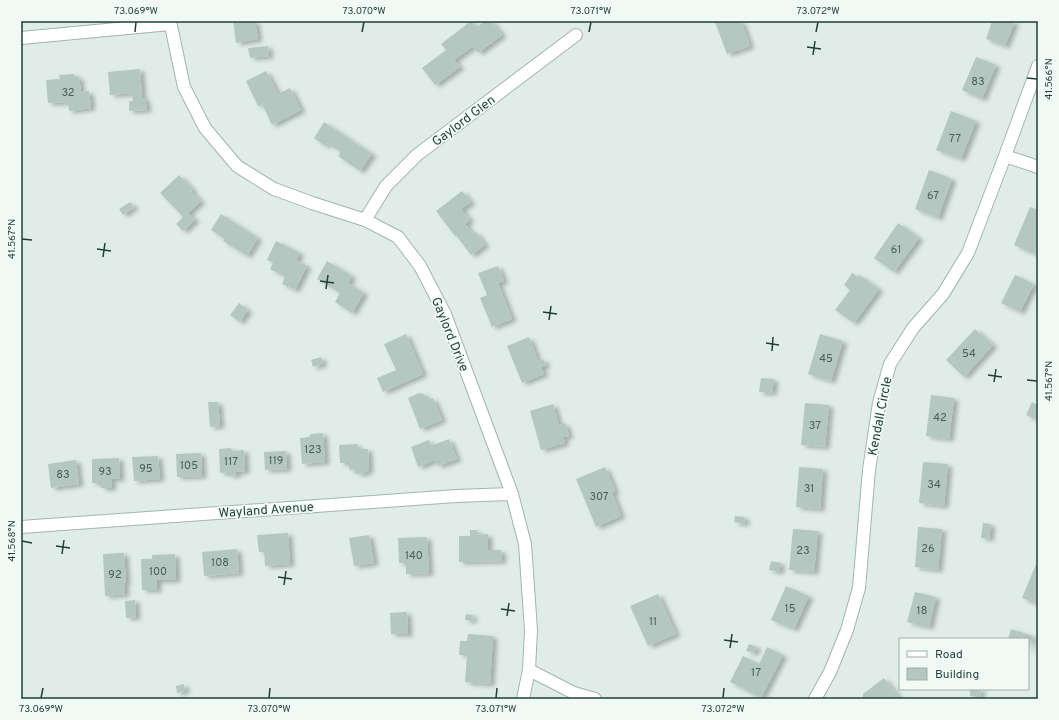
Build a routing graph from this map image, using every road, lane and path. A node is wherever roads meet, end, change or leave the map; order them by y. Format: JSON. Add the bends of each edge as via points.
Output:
{"nodes":[{"id":1,"x":170,"y":22,"type":"edge"},
{"id":2,"x":576,"y":35,"type":"dead end"},
{"id":3,"x":21,"y":38,"type":"edge"},
{"id":4,"x":1038,"y":66,"type":"edge"},
{"id":5,"x":1005,"y":156,"type":"junction"},
{"id":6,"x":1038,"y":167,"type":"edge"},
{"id":7,"x":365,"y":220,"type":"junction"},
{"id":8,"x":512,"y":494,"type":"junction"},
{"id":9,"x":21,"y":527,"type":"edge"},
{"id":10,"x":529,"y":670,"type":"junction"},
{"id":11,"x":523,"y":699,"type":"edge"},
{"id":12,"x":594,"y":699,"type":"edge"},
{"id":13,"x":815,"y":699,"type":"edge"}],
"edges":[{"from":1,"to":3,"type":"street"},
{"from":1,"to":7,"type":"street","name":"Gaylord Drive","via":[[184,87],[205,128],[237,166],[274,189]]},
{"from":2,"to":7,"type":"street","name":"Gaylord Glen","via":[[417,155],[386,186]]},
{"from":4,"to":5,"type":"street","name":"Kendall Circle"},
{"from":5,"to":6,"type":"street"},
{"from":5,"to":13,"type":"street","name":"Kendall Circle","via":[[968,253],[943,294],[913,328],[890,364],[879,403],[869,470],[859,588],[847,630],[830,672]]},
{"from":7,"to":8,"type":"street","name":"Gaylord Drive","via":[[398,237],[420,266],[445,314]]},
{"from":8,"to":9,"type":"street","name":"Wayland Avenue"},
{"from":8,"to":10,"type":"street","name":"Gaylord Drive","via":[[525,544],[532,630]]},
{"from":10,"to":11,"type":"street","name":"Gaylord Drive"},
{"from":10,"to":12,"type":"street","via":[[574,693]]}]}
